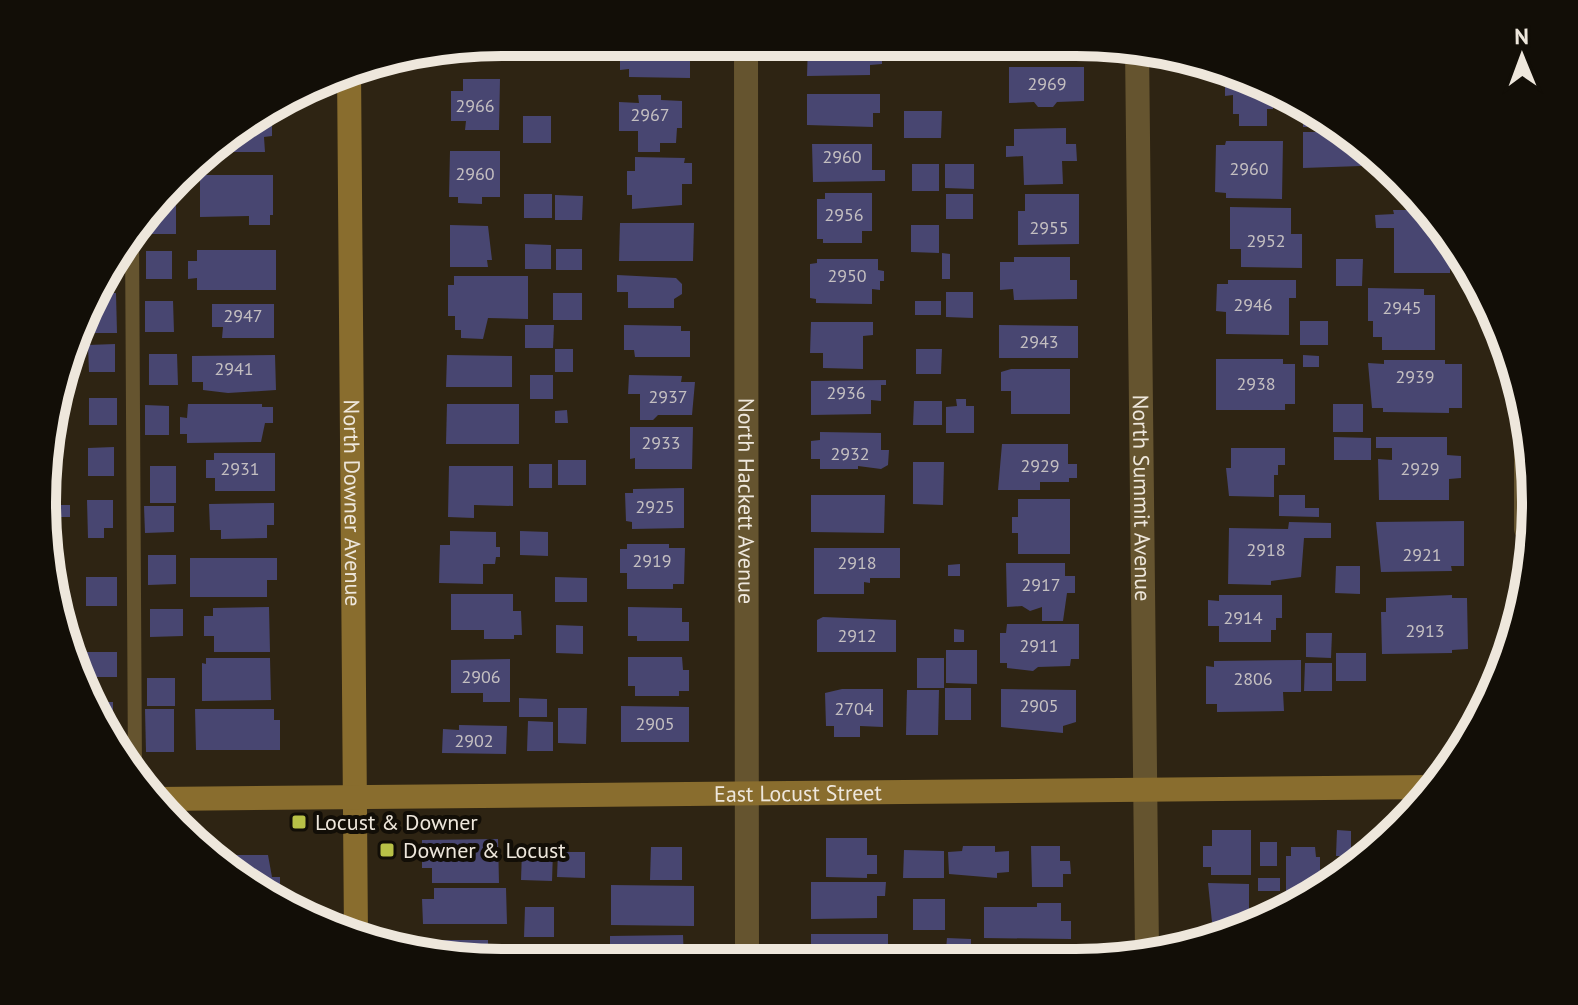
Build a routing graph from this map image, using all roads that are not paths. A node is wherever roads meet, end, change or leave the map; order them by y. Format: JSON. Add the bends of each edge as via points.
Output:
{"nodes":[{"id":1,"x":746,"y":56,"type":"edge"},
{"id":2,"x":1137,"y":61,"type":"edge"},
{"id":3,"x":349,"y":84,"type":"edge"},
{"id":4,"x":132,"y":252,"type":"edge"},
{"id":5,"x":135,"y":756,"type":"edge"},
{"id":6,"x":1419,"y":787,"type":"edge"},
{"id":7,"x":1146,"y":790,"type":"junction"},
{"id":8,"x":745,"y":793,"type":"junction"},
{"id":9,"x":355,"y":797,"type":"junction"},
{"id":10,"x":169,"y":799,"type":"edge"},
{"id":11,"x":356,"y":924,"type":"edge"},
{"id":12,"x":1147,"y":943,"type":"edge"},
{"id":13,"x":747,"y":949,"type":"edge"}],
"edges":[{"from":1,"to":8,"type":"street","name":"North Hackett Avenue"},
{"from":2,"to":7,"type":"street","name":"North Summit Avenue"},
{"from":3,"to":9,"type":"main road","name":"North Downer Avenue"},
{"from":4,"to":5,"type":"lane"},
{"from":6,"to":7,"type":"main road","name":"East Locust Street"},
{"from":7,"to":8,"type":"main road","name":"East Locust Street"},
{"from":7,"to":12,"type":"street","name":"North Summit Avenue"},
{"from":8,"to":9,"type":"main road","name":"East Locust Street"},
{"from":8,"to":13,"type":"street","name":"North Hackett Avenue"},
{"from":9,"to":10,"type":"main road","name":"East Locust Street"},
{"from":9,"to":11,"type":"main road","name":"North Downer Avenue"}]}
